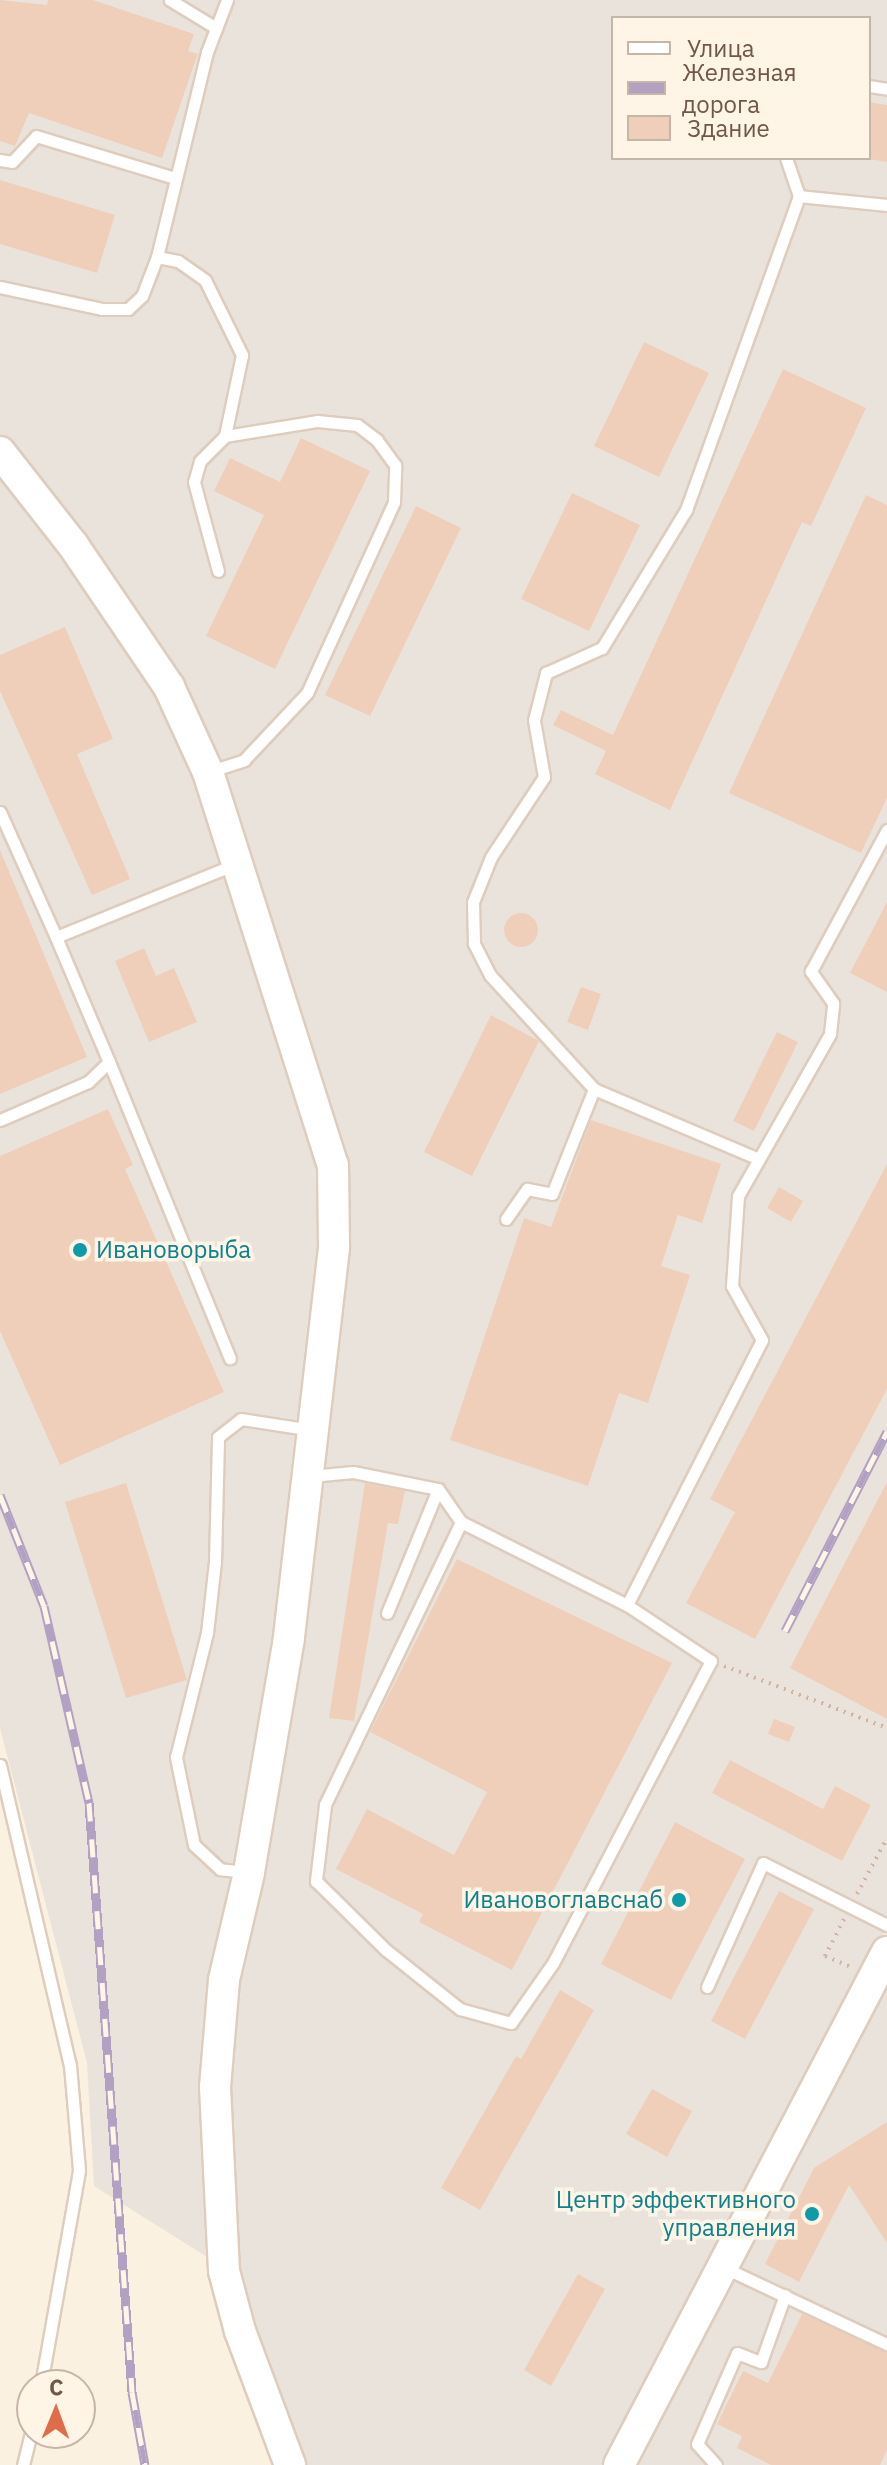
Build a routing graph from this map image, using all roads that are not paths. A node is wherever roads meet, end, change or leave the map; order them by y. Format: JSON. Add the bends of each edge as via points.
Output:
{"nodes":[{"id":1,"x":170,"y":0,"type":"edge"},
{"id":2,"x":227,"y":0,"type":"edge"},
{"id":3,"x":216,"y":28,"type":"junction"},
{"id":4,"x":0,"y":160,"type":"edge"},
{"id":5,"x":787,"y":160,"type":"edge"},
{"id":6,"x":175,"y":178,"type":"junction"},
{"id":7,"x":799,"y":196,"type":"junction"},
{"id":8,"x":887,"y":205,"type":"edge"},
{"id":9,"x":157,"y":257,"type":"junction"},
{"id":10,"x":0,"y":287,"type":"edge"},
{"id":11,"x":225,"y":436,"type":"junction"},
{"id":12,"x":0,"y":452,"type":"edge"},
{"id":13,"x":218,"y":571,"type":"dead end"},
{"id":14,"x":208,"y":772,"type":"junction"},
{"id":15,"x":0,"y":812,"type":"edge"},
{"id":16,"x":887,"y":830,"type":"edge"},
{"id":17,"x":237,"y":864,"type":"junction"},
{"id":18,"x":56,"y":937,"type":"junction"},
{"id":19,"x":109,"y":1062,"type":"junction"},
{"id":20,"x":594,"y":1089,"type":"junction"},
{"id":21,"x":0,"y":1120,"type":"edge"},
{"id":22,"x":759,"y":1159,"type":"junction"},
{"id":23,"x":506,"y":1219,"type":"dead end"},
{"id":24,"x":230,"y":1358,"type":"dead end"},
{"id":25,"x":313,"y":1430,"type":"junction"},
{"id":26,"x":307,"y":1476,"type":"junction"},
{"id":27,"x":438,"y":1489,"type":"junction"},
{"id":28,"x":461,"y":1522,"type":"junction"},
{"id":29,"x":627,"y":1605,"type":"junction"},
{"id":30,"x":387,"y":1613,"type":"dead end"},
{"id":31,"x":0,"y":1765,"type":"edge"},
{"id":32,"x":249,"y":1873,"type":"junction"},
{"id":33,"x":887,"y":1925,"type":"edge"},
{"id":34,"x":887,"y":1952,"type":"edge"},
{"id":35,"x":707,"y":1987,"type":"dead end"},
{"id":36,"x":723,"y":2266,"type":"junction"},
{"id":37,"x":785,"y":2295,"type":"junction"},
{"id":38,"x":887,"y":2344,"type":"edge"},
{"id":39,"x":44,"y":2369,"type":"edge"},
{"id":40,"x":290,"y":2465,"type":"edge"},
{"id":41,"x":619,"y":2465,"type":"edge"},
{"id":42,"x":716,"y":2465,"type":"edge"}],
"edges":[{"from":1,"to":3,"type":"lane"},
{"from":2,"to":3,"type":"lane"},
{"from":3,"to":6,"type":"lane"},
{"from":4,"to":6,"type":"lane","via":[[12,162],[36,136]]},
{"from":5,"to":7,"type":"lane"},
{"from":6,"to":9,"type":"lane"},
{"from":7,"to":8,"type":"lane"},
{"from":7,"to":20,"type":"lane","via":[[686,510],[602,648],[546,673],[534,720],[544,777],[491,857],[473,902],[474,943],[490,975]]},
{"from":9,"to":10,"type":"lane","via":[[142,296],[128,309],[102,309]]},
{"from":9,"to":11,"type":"lane","via":[[178,261],[205,280],[242,355]]},
{"from":11,"to":13,"type":"lane","via":[[217,450],[200,461],[194,482]]},
{"from":11,"to":14,"type":"lane","via":[[317,421],[357,425],[377,440],[395,465],[394,502],[307,693],[244,760]]},
{"from":12,"to":14,"type":"street","via":[[73,545],[169,687]]},
{"from":14,"to":17,"type":"street"},
{"from":15,"to":18,"type":"lane"},
{"from":16,"to":22,"type":"lane","via":[[811,971],[833,1003],[830,1034]]},
{"from":17,"to":18,"type":"lane"},
{"from":17,"to":25,"type":"street","via":[[333,1165],[334,1248]]},
{"from":18,"to":19,"type":"lane"},
{"from":19,"to":21,"type":"lane","via":[[88,1082]]},
{"from":19,"to":24,"type":"lane"},
{"from":20,"to":22,"type":"lane"},
{"from":20,"to":23,"type":"lane","via":[[552,1194],[527,1189]]},
{"from":22,"to":29,"type":"lane","via":[[738,1196],[732,1286],[762,1340]]},
{"from":25,"to":26,"type":"street"},
{"from":25,"to":32,"type":"lane","via":[[241,1419],[218,1437],[215,1562],[207,1633],[193,1708],[176,1757],[194,1845],[220,1869]]},
{"from":26,"to":27,"type":"lane","via":[[353,1472]]},
{"from":26,"to":32,"type":"street","via":[[289,1638]]},
{"from":27,"to":28,"type":"lane"},
{"from":27,"to":30,"type":"lane"},
{"from":28,"to":29,"type":"lane"},
{"from":28,"to":29,"type":"lane","via":[[325,1805],[316,1881],[386,1950],[460,2009],[511,2023],[553,1963],[711,1661]]},
{"from":31,"to":39,"type":"lane","via":[[70,2065],[79,2171]]},
{"from":32,"to":40,"type":"street","via":[[224,1980],[215,2087],[220,2239],[240,2331]]},
{"from":33,"to":35,"type":"lane","via":[[763,1863]]},
{"from":34,"to":36,"type":"street"},
{"from":36,"to":37,"type":"lane"},
{"from":36,"to":41,"type":"street"},
{"from":37,"to":38,"type":"lane"},
{"from":37,"to":42,"type":"lane","via":[[761,2362],[737,2353],[697,2444]]}]}
